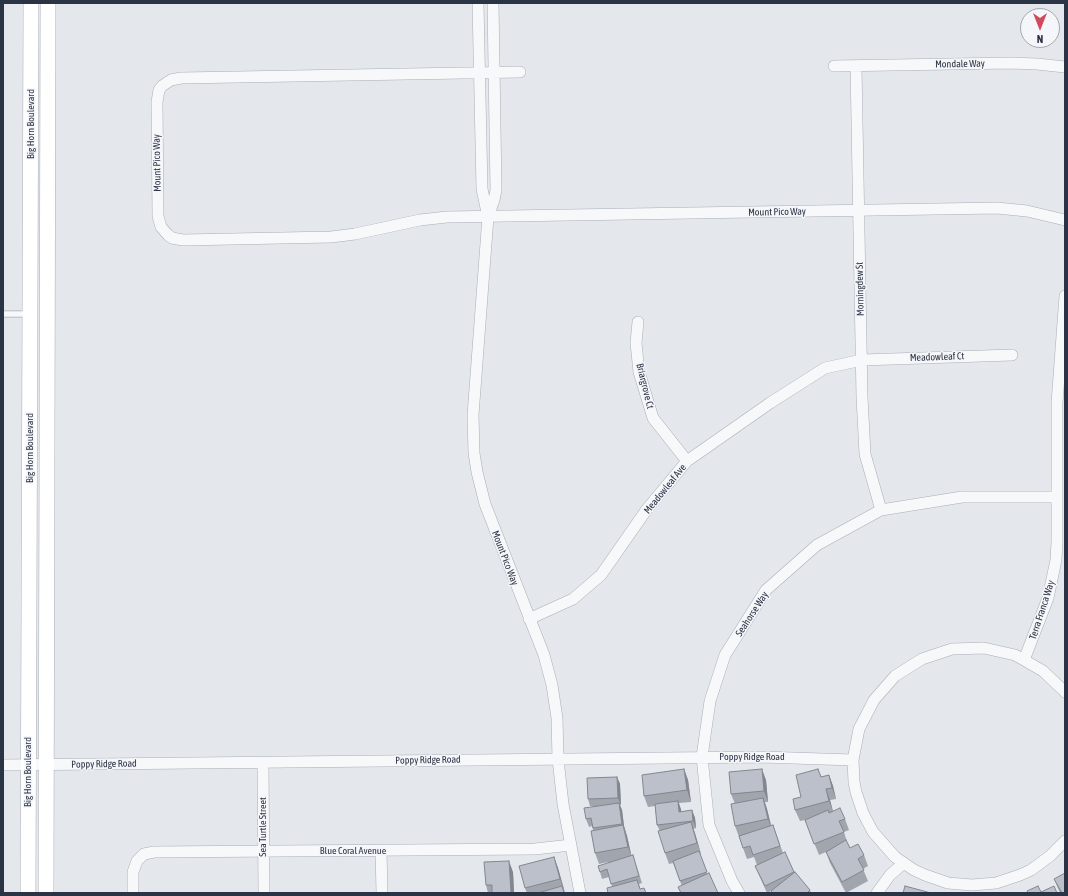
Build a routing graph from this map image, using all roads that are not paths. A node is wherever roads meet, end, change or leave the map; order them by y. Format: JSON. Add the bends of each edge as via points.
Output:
{"nodes":[{"id":1,"x":31,"y":3,"type":"edge"},
{"id":2,"x":48,"y":3,"type":"edge"},
{"id":3,"x":478,"y":3,"type":"edge"},
{"id":4,"x":493,"y":3,"type":"edge"},
{"id":5,"x":834,"y":66,"type":"dead end"},
{"id":6,"x":856,"y":66,"type":"junction"},
{"id":7,"x":1065,"y":67,"type":"edge"},
{"id":8,"x":520,"y":72,"type":"dead end"},
{"id":9,"x":480,"y":73,"type":"junction"},
{"id":10,"x":494,"y":73,"type":"junction"},
{"id":11,"x":858,"y":211,"type":"junction"},
{"id":12,"x":488,"y":217,"type":"junction"},
{"id":13,"x":1065,"y":220,"type":"edge"},
{"id":14,"x":1065,"y":296,"type":"edge"},
{"id":15,"x":1064,"y":311,"type":"edge"},
{"id":16,"x":3,"y":314,"type":"edge"},
{"id":17,"x":30,"y":314,"type":"junction"},
{"id":18,"x":638,"y":322,"type":"dead end"},
{"id":19,"x":1012,"y":355,"type":"dead end"},
{"id":20,"x":862,"y":360,"type":"junction"},
{"id":21,"x":688,"y":461,"type":"junction"},
{"id":22,"x":1057,"y":497,"type":"junction"},
{"id":23,"x":881,"y":510,"type":"junction"},
{"id":24,"x":529,"y":619,"type":"junction"},
{"id":25,"x":1024,"y":660,"type":"junction"},
{"id":26,"x":1065,"y":692,"type":"edge"},
{"id":27,"x":702,"y":757,"type":"junction"},
{"id":28,"x":558,"y":759,"type":"junction"},
{"id":29,"x":853,"y":760,"type":"junction"},
{"id":30,"x":263,"y":762,"type":"junction"},
{"id":31,"x":28,"y":764,"type":"junction"},
{"id":32,"x":46,"y":764,"type":"junction"},
{"id":33,"x":3,"y":765,"type":"edge"},
{"id":34,"x":1065,"y":841,"type":"edge"},
{"id":35,"x":571,"y":845,"type":"junction"},
{"id":36,"x":381,"y":850,"type":"junction"},
{"id":37,"x":263,"y":851,"type":"junction"},
{"id":38,"x":904,"y":863,"type":"junction"},
{"id":39,"x":28,"y":893,"type":"edge"},
{"id":40,"x":46,"y":893,"type":"edge"},
{"id":41,"x":133,"y":893,"type":"edge"},
{"id":42,"x":264,"y":893,"type":"edge"},
{"id":43,"x":382,"y":893,"type":"edge"},
{"id":44,"x":580,"y":893,"type":"edge"},
{"id":45,"x":739,"y":893,"type":"edge"},
{"id":46,"x":877,"y":893,"type":"edge"}],
"edges":[{"from":1,"to":17,"type":"main road","name":"Big Horn Boulevard"},
{"from":2,"to":32,"type":"main road","name":"Big Horn Boulevard"},
{"from":3,"to":9,"type":"street","name":"Mount Pico Way"},
{"from":4,"to":10,"type":"street","name":"Mount Pico Way"},
{"from":5,"to":6,"type":"street","name":"Mondale Way"},
{"from":6,"to":7,"type":"street","name":"Mondale Way","via":[[1011,63]]},
{"from":6,"to":11,"type":"street","name":"Morningdew St"},
{"from":8,"to":10,"type":"street","name":"Mount Pico Way"},
{"from":9,"to":10,"type":"street","name":"Mount Pico Way"},
{"from":9,"to":12,"type":"street","name":"Mount Pico Way","via":[[482,189]]},
{"from":9,"to":12,"type":"street","name":"Mount Pico Way","via":[[171,80],[162,86],[157,96],[158,222],[164,232],[172,238],[182,240],[331,237],[427,219]]},
{"from":10,"to":12,"type":"street","name":"Mount Pico Way","via":[[496,190]]},
{"from":11,"to":12,"type":"street","name":"Mount Pico Way"},
{"from":11,"to":13,"type":"street","name":"Mount Pico Way","via":[[1007,209]]},
{"from":11,"to":20,"type":"street","name":"Morningdew St"},
{"from":12,"to":24,"type":"street","name":"Mount Pico Way","via":[[473,415],[474,453],[485,504]]},
{"from":14,"to":15,"type":"street","name":"Terra Franca Way"},
{"from":15,"to":22,"type":"street","name":"Terra Franca Way","via":[[1058,397]]},
{"from":16,"to":17,"type":"lane"},
{"from":17,"to":31,"type":"main road","name":"Big Horn Boulevard"},
{"from":18,"to":21,"type":"street","name":"Briargrove Ct","via":[[636,343],[639,372],[653,418]]},
{"from":19,"to":20,"type":"street","name":"Meadowleaf Ct"},
{"from":20,"to":21,"type":"street","name":"Meadowleaf Ave","via":[[825,368]]},
{"from":20,"to":23,"type":"street","name":"Morningdew St","via":[[865,454]]},
{"from":21,"to":24,"type":"street","name":"Meadowleaf Ave","via":[[647,510],[601,575],[573,599]]},
{"from":22,"to":23,"type":"street","name":"Seahorse Way","via":[[962,497]]},
{"from":22,"to":25,"type":"street","name":"Terra Franca Way","via":[[1057,542],[1052,579],[1048,598]]},
{"from":23,"to":27,"type":"street","name":"Seahorse Way","via":[[817,545],[766,590],[725,655],[710,700]]},
{"from":24,"to":28,"type":"street","name":"Mount Pico Way","via":[[544,655],[552,685],[557,718]]},
{"from":25,"to":26,"type":"street","via":[[1043,671]]},
{"from":25,"to":29,"type":"street","via":[[1015,655],[984,648],[952,649],[922,659],[895,676],[874,700],[859,729]]},
{"from":27,"to":28,"type":"street","name":"Poppy Ridge Road"},
{"from":27,"to":29,"type":"street","name":"Poppy Ridge Road"},
{"from":27,"to":45,"type":"street","name":"Seahorse Way","via":[[709,825]]},
{"from":28,"to":30,"type":"street","name":"Poppy Ridge Road"},
{"from":28,"to":35,"type":"street","name":"Mount Pico Way"},
{"from":29,"to":38,"type":"street","via":[[856,792],[865,818],[880,841]]},
{"from":30,"to":32,"type":"street","name":"Poppy Ridge Road"},
{"from":30,"to":37,"type":"street","name":"Sea Turtle Street"},
{"from":31,"to":32,"type":"street","name":"Poppy Ridge Road"},
{"from":31,"to":33,"type":"street","name":"Poppy Ridge Road"},
{"from":31,"to":39,"type":"main road","name":"Big Horn Boulevard"},
{"from":32,"to":40,"type":"main road","name":"Big Horn Boulevard"},
{"from":34,"to":38,"type":"street","via":[[1030,870],[996,883],[948,883],[925,875]]},
{"from":35,"to":36,"type":"street","name":"Blue Coral Avenue","via":[[535,849]]},
{"from":35,"to":44,"type":"street","name":"Mount Pico Way"},
{"from":36,"to":37,"type":"street","name":"Blue Coral Avenue"},
{"from":36,"to":43,"type":"street"},
{"from":37,"to":41,"type":"street","name":"Blue Coral Avenue","via":[[144,854],[137,860],[133,872]]},
{"from":37,"to":42,"type":"street","name":"Sea Turtle Street"},
{"from":38,"to":46,"type":"street","via":[[890,875]]}]}
